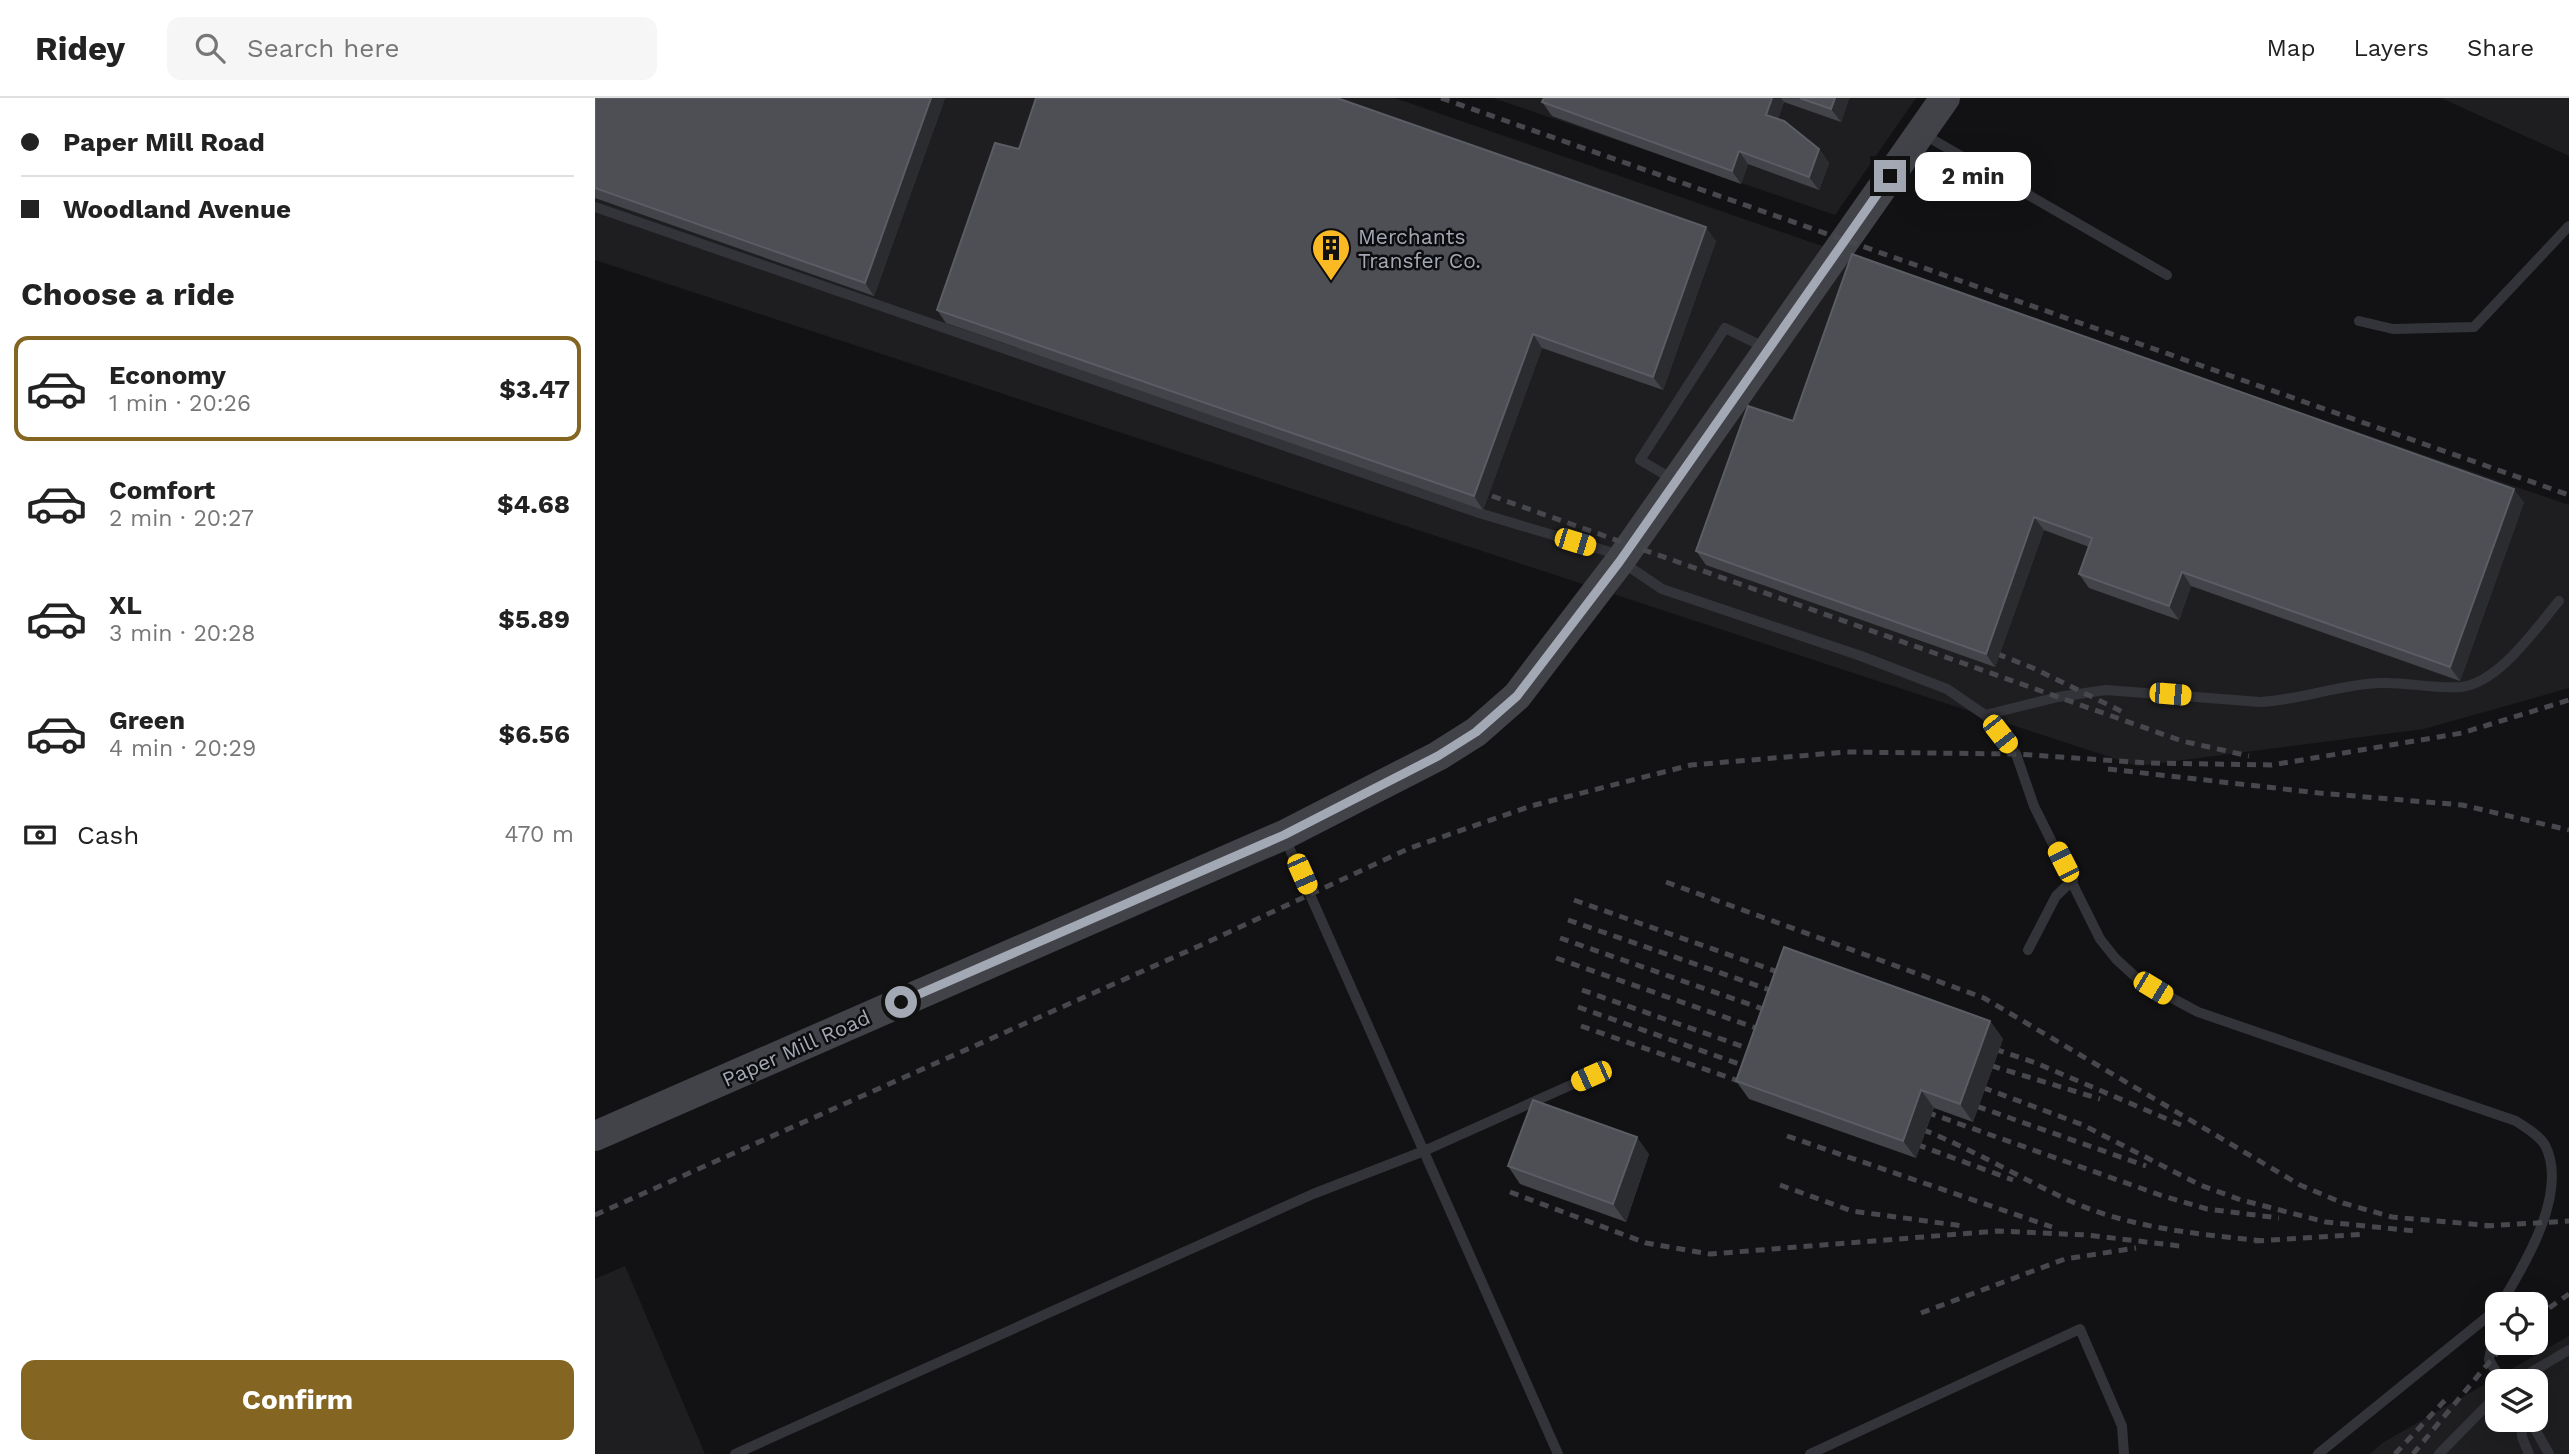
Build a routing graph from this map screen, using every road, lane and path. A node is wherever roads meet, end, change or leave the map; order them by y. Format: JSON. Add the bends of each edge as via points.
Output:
{"nodes":[{"id":1,"x":1945,"y":98,"type":"edge"},
{"id":2,"x":1920,"y":132,"type":"junction"},
{"id":3,"x":595,"y":207,"type":"edge"},
{"id":4,"x":2569,"y":226,"type":"edge"},
{"id":5,"x":2167,"y":275,"type":"dead end"},
{"id":6,"x":2359,"y":321,"type":"dead end"},
{"id":7,"x":1769,"y":349,"type":"junction"},
{"id":8,"x":1676,"y":481,"type":"junction"},
{"id":9,"x":1621,"y":558,"type":"junction"},
{"id":10,"x":2559,"y":601,"type":"dead end"},
{"id":11,"x":1985,"y":715,"type":"junction"},
{"id":12,"x":1284,"y":835,"type":"junction"},
{"id":13,"x":2073,"y":880,"type":"junction"},
{"id":14,"x":2028,"y":950,"type":"dead end"},
{"id":15,"x":1591,"y":1076,"type":"dead end"},
{"id":16,"x":595,"y":1136,"type":"edge"},
{"id":17,"x":1424,"y":1151,"type":"junction"},
{"id":18,"x":2508,"y":1292,"type":"edge"},
{"id":19,"x":2485,"y":1319,"type":"edge"},
{"id":20,"x":2569,"y":1350,"type":"edge"},
{"id":21,"x":2537,"y":1369,"type":"edge"},
{"id":22,"x":2485,"y":1407,"type":"edge"},
{"id":23,"x":2522,"y":1432,"type":"edge"},
{"id":24,"x":2537,"y":1432,"type":"edge"},
{"id":25,"x":735,"y":1454,"type":"edge"},
{"id":26,"x":1558,"y":1454,"type":"edge"},
{"id":27,"x":1810,"y":1454,"type":"edge"},
{"id":28,"x":2124,"y":1454,"type":"edge"},
{"id":29,"x":2318,"y":1454,"type":"edge"},
{"id":30,"x":2439,"y":1454,"type":"edge"},
{"id":31,"x":2529,"y":1454,"type":"edge"},
{"id":32,"x":2549,"y":1454,"type":"edge"}],
"edges":[{"from":1,"to":2,"type":"street","name":"Paper Mill Road"},
{"from":2,"to":5,"type":"lane"},
{"from":2,"to":7,"type":"street","name":"Paper Mill Road"},
{"from":3,"to":9,"type":"lane"},
{"from":4,"to":6,"type":"lane","via":[[2474,327],[2393,329]]},
{"from":7,"to":8,"type":"street","name":"Paper Mill Road"},
{"from":7,"to":8,"type":"lane","via":[[1725,328],[1640,460]]},
{"from":8,"to":9,"type":"street","name":"Paper Mill Road"},
{"from":9,"to":11,"type":"lane","via":[[1662,589],[1947,689]]},
{"from":9,"to":12,"type":"street","name":"Paper Mill Road","via":[[1517,696],[1476,732]]},
{"from":10,"to":11,"type":"lane","via":[[2497,669],[2462,687],[2381,683],[2260,702],[2106,691],[2057,697]]},
{"from":11,"to":13,"type":"lane","via":[[2016,754],[2034,806]]},
{"from":12,"to":16,"type":"street","name":"Paper Mill Road"},
{"from":12,"to":17,"type":"lane"},
{"from":13,"to":14,"type":"lane","via":[[2056,896]]},
{"from":13,"to":18,"type":"lane","via":[[2108,949],[2140,981],[2166,996],[2198,1012],[2516,1121],[2536,1135],[2546,1146],[2554,1179],[2547,1222]]},
{"from":15,"to":17,"type":"lane"},
{"from":17,"to":25,"type":"lane","via":[[1313,1194]]},
{"from":17,"to":26,"type":"lane"},
{"from":19,"to":29,"type":"lane"},
{"from":20,"to":21,"type":"lane"},
{"from":22,"to":30,"type":"lane"},
{"from":23,"to":31,"type":"lane"},
{"from":24,"to":32,"type":"lane"},
{"from":27,"to":28,"type":"lane","via":[[2080,1329],[2122,1426]]}]}
